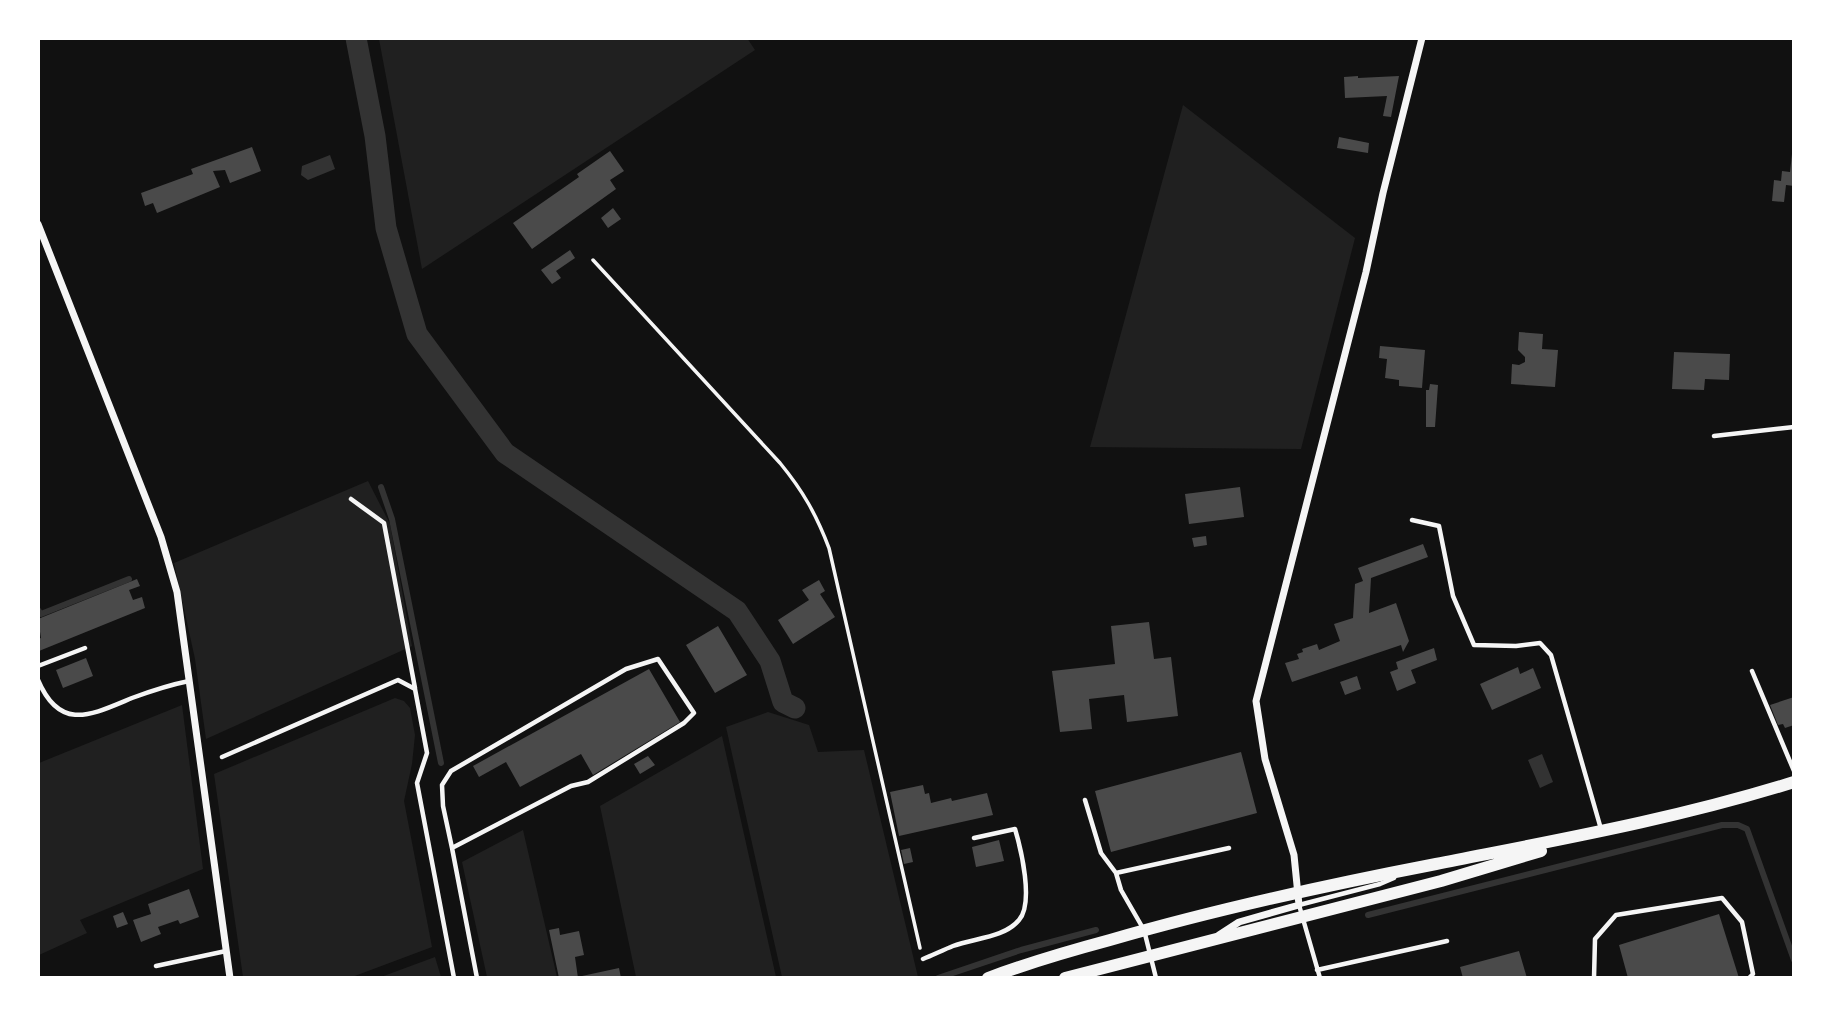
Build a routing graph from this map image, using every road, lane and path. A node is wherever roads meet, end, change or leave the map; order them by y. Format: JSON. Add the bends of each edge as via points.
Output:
{"nodes":[{"id":1,"x":1422,"y":38,"type":"edge"},
{"id":2,"x":38,"y":224,"type":"edge"},
{"id":3,"x":593,"y":260,"type":"dead end"},
{"id":4,"x":1794,"y":427,"type":"edge"},
{"id":5,"x":1714,"y":436,"type":"dead end"},
{"id":6,"x":352,"y":499,"type":"dead end"},
{"id":7,"x":1412,"y":520,"type":"dead end"},
{"id":8,"x":85,"y":648,"type":"dead end"},
{"id":9,"x":38,"y":666,"type":"edge"},
{"id":10,"x":1752,"y":671,"type":"dead end"},
{"id":11,"x":38,"y":680,"type":"edge"},
{"id":12,"x":190,"y":681,"type":"junction"},
{"id":13,"x":415,"y":689,"type":"junction"},
{"id":14,"x":222,"y":757,"type":"dead end"},
{"id":15,"x":1794,"y":771,"type":"edge"},
{"id":16,"x":1794,"y":782,"type":"edge"},
{"id":17,"x":1085,"y":800,"type":"dead end"},
{"id":18,"x":1602,"y":833,"type":"junction"},
{"id":19,"x":974,"y":838,"type":"dead end"},
{"id":20,"x":452,"y":848,"type":"junction"},
{"id":21,"x":1230,"y":848,"type":"dead end"},
{"id":22,"x":1116,"y":873,"type":"junction"},
{"id":23,"x":1299,"y":905,"type":"junction"},
{"id":24,"x":1144,"y":930,"type":"junction"},
{"id":25,"x":1447,"y":941,"type":"dead end"},
{"id":26,"x":226,"y":951,"type":"junction"},
{"id":27,"x":1150,"y":957,"type":"junction"},
{"id":28,"x":923,"y":959,"type":"joint"},
{"id":29,"x":156,"y":966,"type":"dead end"},
{"id":30,"x":1317,"y":970,"type":"junction"},
{"id":31,"x":230,"y":978,"type":"edge"},
{"id":32,"x":454,"y":978,"type":"edge"},
{"id":33,"x":477,"y":978,"type":"edge"},
{"id":34,"x":988,"y":978,"type":"edge"},
{"id":35,"x":1065,"y":978,"type":"edge"},
{"id":36,"x":1156,"y":978,"type":"edge"},
{"id":37,"x":1320,"y":978,"type":"edge"},
{"id":38,"x":1594,"y":978,"type":"edge"},
{"id":39,"x":1749,"y":978,"type":"edge"}],
"edges":[{"from":1,"to":23,"type":"street","via":[[1256,701],[1265,760],[1294,855]]},
{"from":2,"to":12,"type":"street","via":[[161,537],[177,592]]},
{"from":3,"to":28,"type":"path","via":[[780,463],[818,518]]},
{"from":4,"to":5,"type":"lane"},
{"from":6,"to":13,"type":"lane","via":[[384,523]]},
{"from":7,"to":18,"type":"lane","via":[[1439,526],[1453,596],[1474,645],[1540,643],[1551,655]]},
{"from":8,"to":9,"type":"lane"},
{"from":10,"to":15,"type":"lane"},
{"from":11,"to":12,"type":"lane","via":[[56,708],[72,716],[89,716],[161,687]]},
{"from":12,"to":26,"type":"street"},
{"from":13,"to":14,"type":"lane","via":[[398,680]]},
{"from":13,"to":32,"type":"lane","via":[[427,753],[417,783]]},
{"from":16,"to":18,"type":"main road"},
{"from":17,"to":22,"type":"lane","via":[[1101,853]]},
{"from":18,"to":23,"type":"main road","via":[[1441,881]]},
{"from":18,"to":23,"type":"main road","via":[[1414,868]]},
{"from":19,"to":28,"type":"lane","via":[[1015,829],[1027,898],[1021,919],[1005,931]]},
{"from":20,"to":20,"type":"lane","via":[[571,786],[588,782],[684,723],[694,713],[658,659],[626,668],[451,771],[442,785]]},
{"from":20,"to":33,"type":"lane"},
{"from":21,"to":22,"type":"lane"},
{"from":22,"to":24,"type":"lane"},
{"from":23,"to":24,"type":"main road"},
{"from":23,"to":27,"type":"main road","via":[[1209,942]]},
{"from":23,"to":30,"type":"lane"},
{"from":24,"to":27,"type":"lane"},
{"from":24,"to":34,"type":"main road"},
{"from":25,"to":30,"type":"lane"},
{"from":26,"to":29,"type":"lane"},
{"from":26,"to":31,"type":"street"},
{"from":27,"to":35,"type":"main road"},
{"from":27,"to":36,"type":"lane"},
{"from":30,"to":37,"type":"lane"},
{"from":38,"to":39,"type":"lane","via":[[1595,939],[1616,915],[1722,898],[1742,922],[1753,974]]}]}
